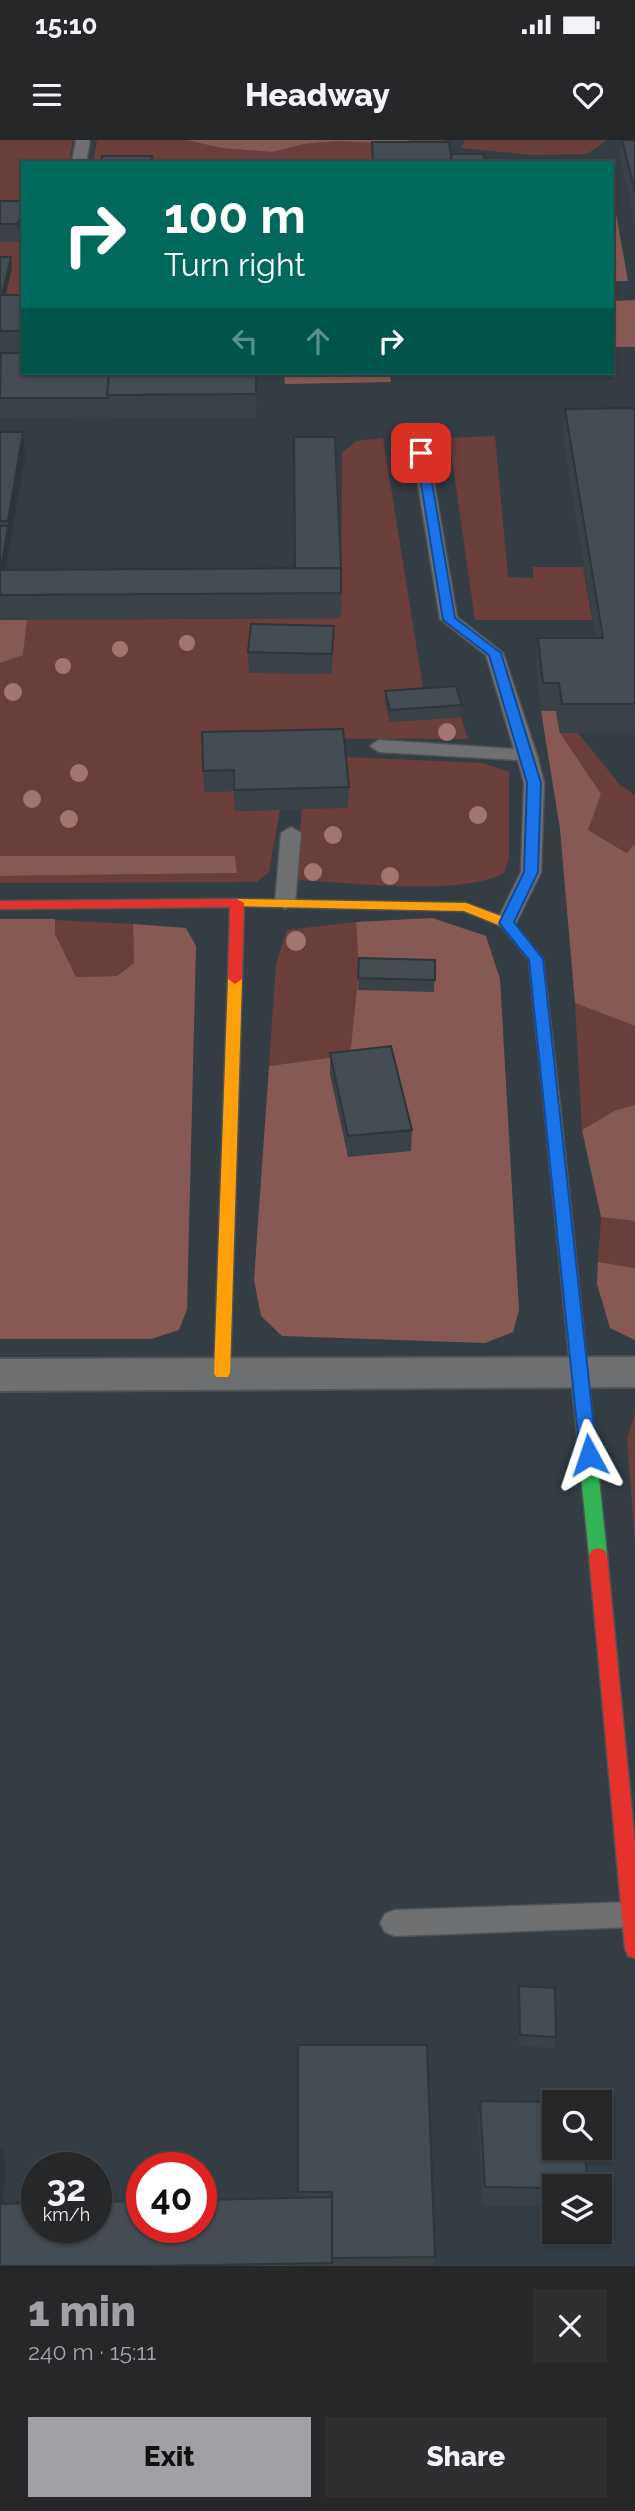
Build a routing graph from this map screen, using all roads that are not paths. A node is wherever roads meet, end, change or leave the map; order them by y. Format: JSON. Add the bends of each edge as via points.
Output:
{"nodes":[{"id":1,"x":83,"y":140,"type":"edge"},
{"id":2,"x":79,"y":161,"type":"edge"},
{"id":3,"x":421,"y":453,"type":"dead end"},
{"id":4,"x":379,"y":746,"type":"dead end"},
{"id":5,"x":528,"y":755,"type":"junction"},
{"id":6,"x":291,"y":833,"type":"dead end"},
{"id":7,"x":237,"y":903,"type":"junction"},
{"id":8,"x":285,"y":903,"type":"junction"},
{"id":9,"x":0,"y":905,"type":"edge"},
{"id":10,"x":506,"y":923,"type":"junction"},
{"id":11,"x":635,"y":1372,"type":"edge"},
{"id":12,"x":222,"y":1373,"type":"junction"},
{"id":13,"x":581,"y":1374,"type":"junction"},
{"id":14,"x":0,"y":1375,"type":"edge"},
{"id":15,"x":632,"y":1914,"type":"junction"},
{"id":16,"x":395,"y":1923,"type":"dead end"},
{"id":17,"x":635,"y":1949,"type":"edge"}],
"edges":[{"from":1,"to":2,"type":"lane"},
{"from":3,"to":5,"type":"lane","via":[[449,620],[494,653]]},
{"from":4,"to":5,"type":"lane"},
{"from":5,"to":10,"type":"lane","via":[[534,783],[531,872]]},
{"from":6,"to":8,"type":"lane"},
{"from":7,"to":8,"type":"street"},
{"from":7,"to":9,"type":"street"},
{"from":7,"to":12,"type":"street"},
{"from":8,"to":10,"type":"street","via":[[466,907]]},
{"from":10,"to":13,"type":"street","via":[[536,959]]},
{"from":11,"to":13,"type":"street"},
{"from":12,"to":13,"type":"street"},
{"from":12,"to":14,"type":"street"},
{"from":13,"to":15,"type":"street"},
{"from":15,"to":16,"type":"lane"},
{"from":15,"to":17,"type":"street"}]}
